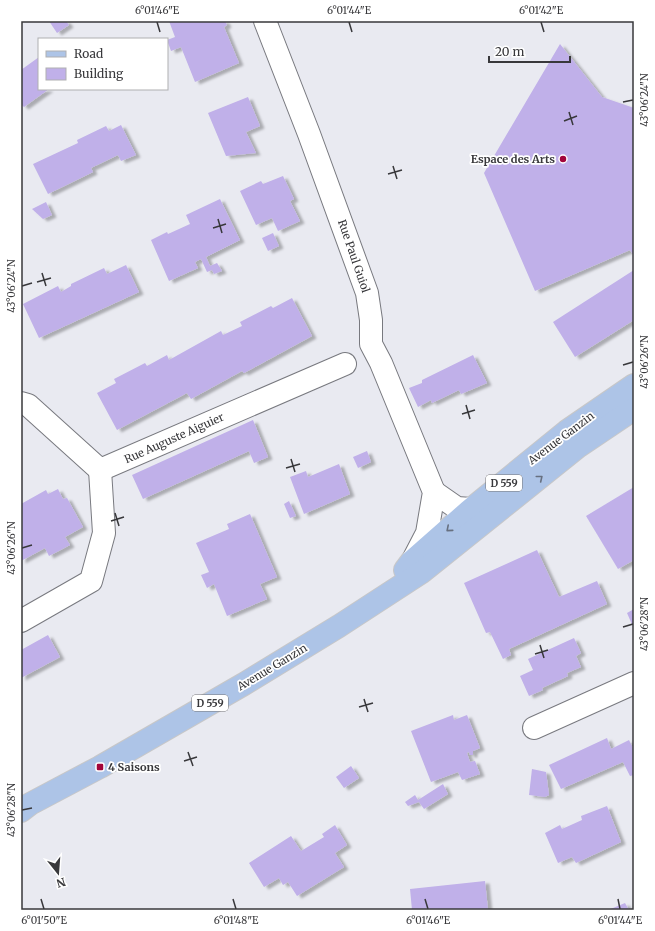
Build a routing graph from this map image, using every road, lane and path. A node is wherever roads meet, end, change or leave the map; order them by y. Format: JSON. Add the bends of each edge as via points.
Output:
{"nodes":[{"id":1,"x":265,"y":21,"type":"edge"},
{"id":2,"x":345,"y":364,"type":"dead end"},
{"id":3,"x":634,"y":385,"type":"edge"},
{"id":4,"x":21,"y":403,"type":"edge"},
{"id":5,"x":634,"y":409,"type":"edge"},
{"id":6,"x":100,"y":470,"type":"junction"},
{"id":7,"x":434,"y":492,"type":"junction"},
{"id":8,"x":470,"y":510,"type":"junction"},
{"id":9,"x":500,"y":511,"type":"junction"},
{"id":10,"x":411,"y":562,"type":"junction"},
{"id":11,"x":386,"y":594,"type":"junction"},
{"id":12,"x":21,"y":621,"type":"edge"},
{"id":13,"x":634,"y":683,"type":"edge"},
{"id":14,"x":534,"y":728,"type":"dead end"},
{"id":15,"x":24,"y":808,"type":"edge"}],
"edges":[{"from":1,"to":7,"type":"street","name":"Rue Paul Guiol","via":[[368,293],[371,344]]},
{"from":2,"to":6,"type":"street","name":"Rue Auguste Aiguier"},
{"from":3,"to":8,"type":"main road","name":"Avenue Ganzin","number":"D 559","via":[[567,431]]},
{"from":4,"to":6,"type":"street","via":[[28,405]]},
{"from":9,"to":5,"type":"main road","name":"Avenue Ganzin","number":"D 559","one_way":true,"via":[[579,446]]},
{"from":6,"to":12,"type":"street","via":[[104,533],[91,581]]},
{"from":7,"to":8,"type":"street","via":[[457,508]]},
{"from":7,"to":10,"type":"street","via":[[427,532]]},
{"from":8,"to":9,"type":"street"},
{"from":8,"to":10,"type":"main road","name":"Avenue Ganzin","number":"D 559","one_way":true},
{"from":9,"to":11,"type":"main road","name":"Avenue Ganzin","number":"D 559","via":[[422,572]]},
{"from":10,"to":11,"type":"main road","name":"Avenue Ganzin","number":"D 559"},
{"from":11,"to":15,"type":"main road","name":"Avenue Ganzin","number":"D 559","via":[[244,684]]},
{"from":13,"to":14,"type":"street"}]}
